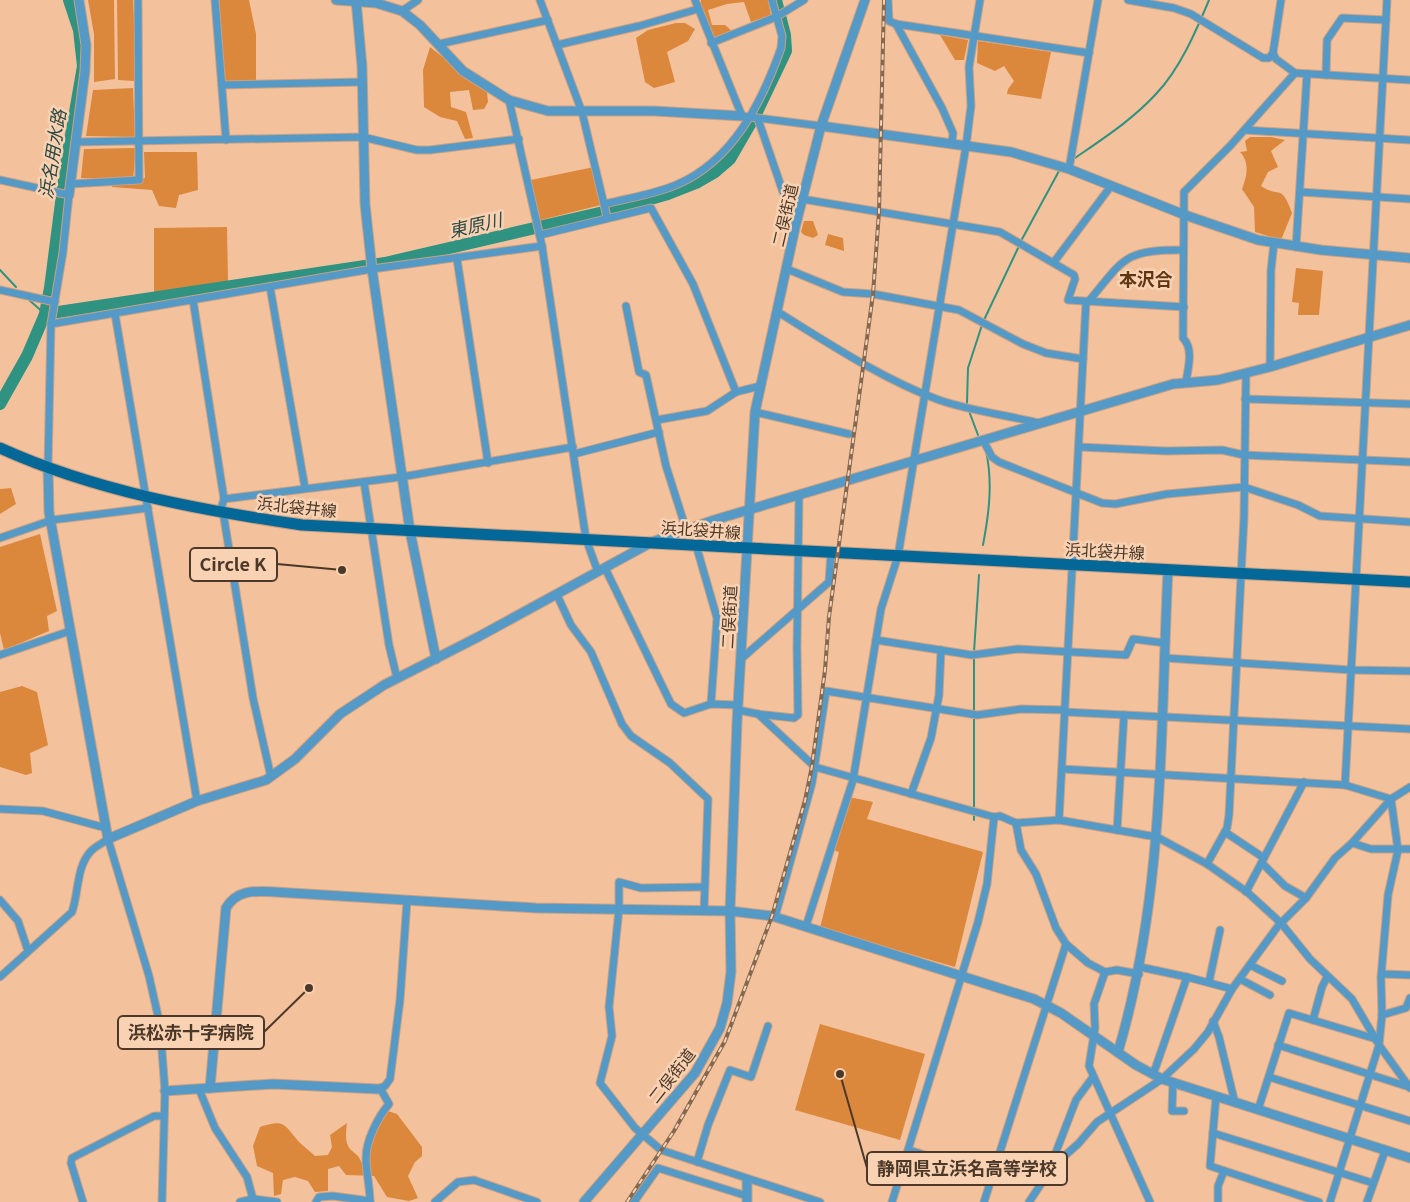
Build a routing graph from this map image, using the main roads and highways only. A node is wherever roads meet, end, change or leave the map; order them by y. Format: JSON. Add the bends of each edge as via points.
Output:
{"nodes":[{"id":1,"x":0,"y":448,"type":"edge"},
{"id":2,"x":1410,"y":582,"type":"edge"}],
"edges":[{"from":1,"to":2,"type":"main road","name":"浜北袋井線","via":[[147,502],[302,525]]}]}
